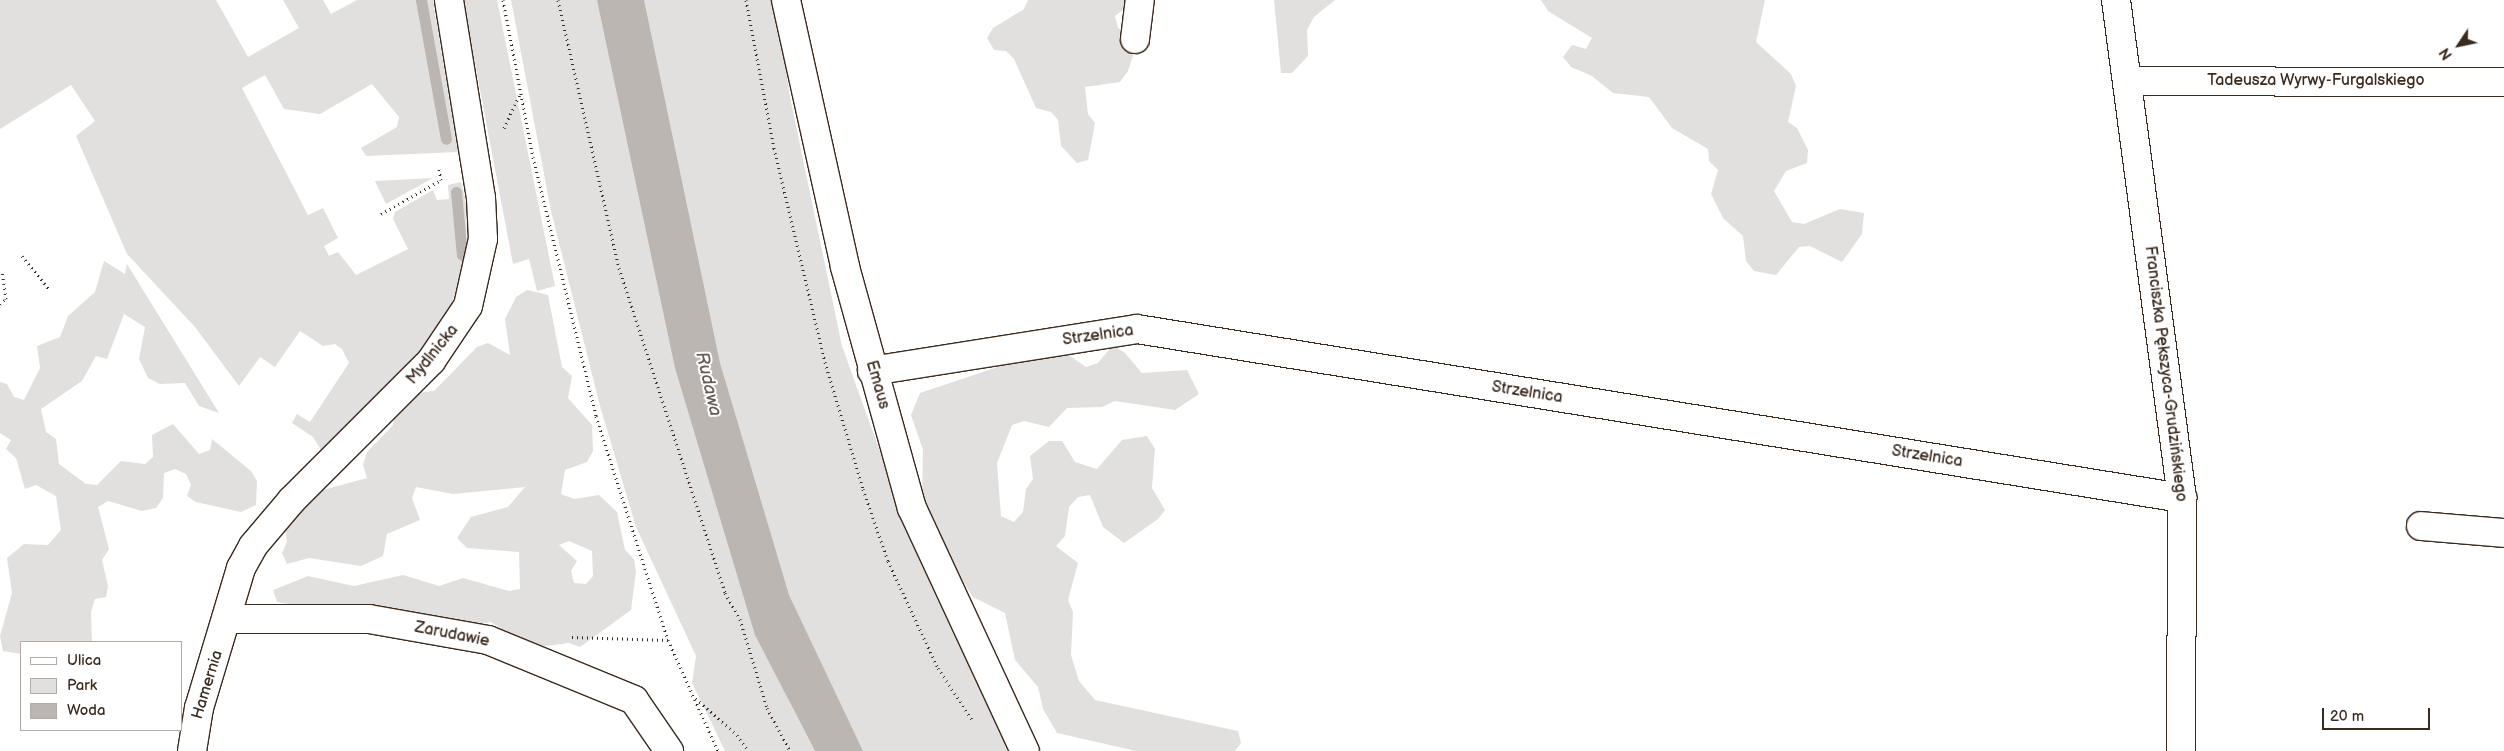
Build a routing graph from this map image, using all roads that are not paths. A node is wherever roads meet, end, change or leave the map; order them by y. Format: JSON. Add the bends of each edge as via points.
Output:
{"nodes":[{"id":1,"x":449,"y":0,"type":"edge"},
{"id":2,"x":786,"y":0,"type":"edge"},
{"id":3,"x":1140,"y":0,"type":"edge"},
{"id":4,"x":2116,"y":0,"type":"edge"},
{"id":5,"x":1135,"y":39,"type":"dead end"},
{"id":6,"x":2128,"y":81,"type":"junction"},
{"id":7,"x":2504,"y":82,"type":"edge"},
{"id":8,"x":872,"y":371,"type":"junction"},
{"id":9,"x":2182,"y":498,"type":"junction"},
{"id":10,"x":2421,"y":526,"type":"dead end"},
{"id":11,"x":2504,"y":533,"type":"edge"},
{"id":12,"x":228,"y":619,"type":"junction"},
{"id":13,"x":192,"y":751,"type":"edge"},
{"id":14,"x":669,"y":751,"type":"edge"},
{"id":15,"x":1025,"y":751,"type":"edge"},
{"id":16,"x":2181,"y":751,"type":"edge"}],
"edges":[{"from":1,"to":12,"type":"street","name":"Mydlnicka","via":[[481,198],[483,239],[468,306],[453,334],[394,402],[271,522],[242,568]]},
{"from":2,"to":8,"type":"street","name":"Emaus"},
{"from":3,"to":5,"type":"street"},
{"from":4,"to":6,"type":"street","name":"Franciszka Pększyca-Grudzińskiego"},
{"from":6,"to":7,"type":"street","name":"Tadeusza Wyrwy-Furgalskiego"},
{"from":6,"to":9,"type":"street","name":"Franciszka Pększyca-Grudzińskiego"},
{"from":8,"to":9,"type":"street","name":"Strzelnica","via":[[1137,329]]},
{"from":8,"to":15,"type":"street","name":"Emaus","via":[[912,508]]},
{"from":9,"to":16,"type":"street","name":"Franciszka Pększyca-Grudzińskiego"},
{"from":10,"to":11,"type":"street"},
{"from":12,"to":13,"type":"street","name":"Hamernia","via":[[199,708]]},
{"from":12,"to":14,"type":"street","name":"Zarudawie","via":[[369,619],[488,640],[634,700]]}]}
